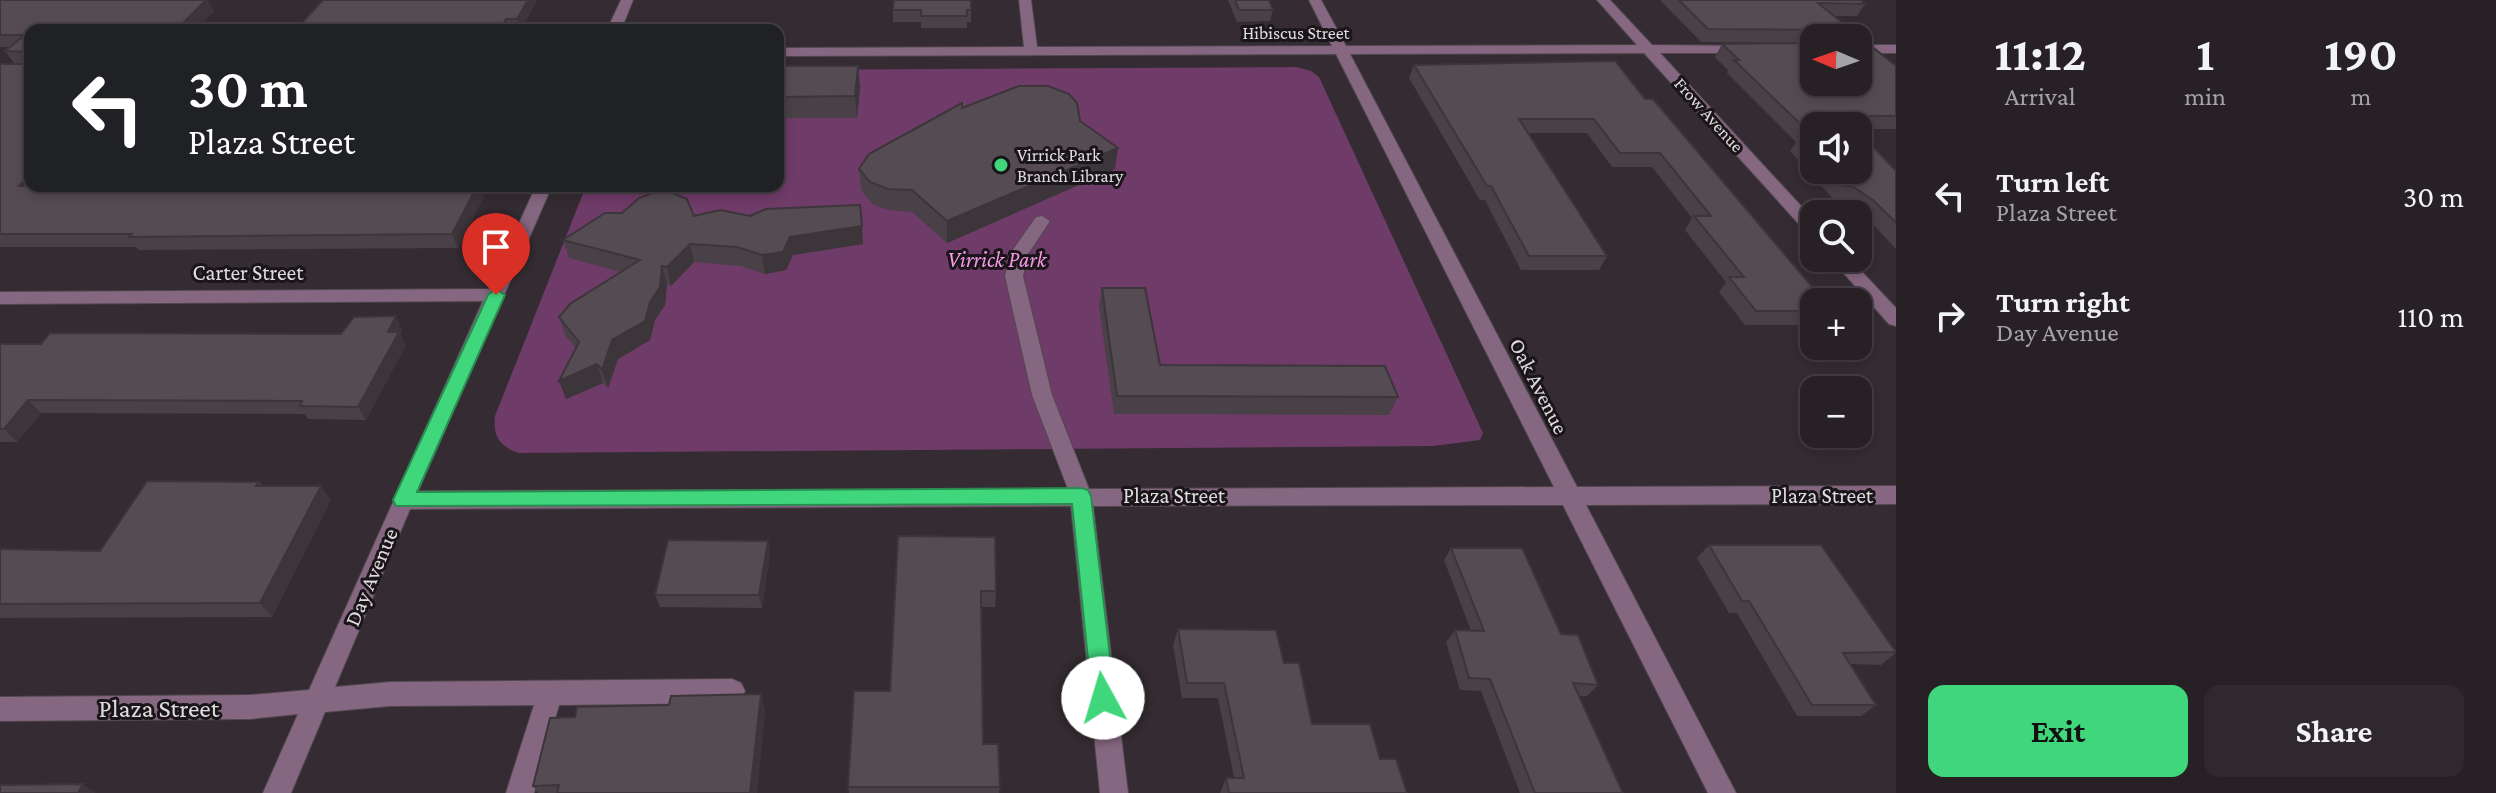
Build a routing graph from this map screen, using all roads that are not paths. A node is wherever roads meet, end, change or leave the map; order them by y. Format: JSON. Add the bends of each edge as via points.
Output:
{"nodes":[{"id":1,"x":627,"y":0,"type":"edge"},
{"id":2,"x":1025,"y":0,"type":"edge"},
{"id":3,"x":1315,"y":0,"type":"edge"},
{"id":4,"x":1603,"y":0,"type":"edge"},
{"id":5,"x":617,"y":24,"type":"edge"},
{"id":6,"x":1648,"y":49,"type":"junction"},
{"id":7,"x":1769,"y":49,"type":"edge"},
{"id":8,"x":1872,"y":49,"type":"edge"},
{"id":9,"x":1896,"y":49,"type":"edge"},
{"id":10,"x":1031,"y":51,"type":"junction"},
{"id":11,"x":1341,"y":51,"type":"junction"},
{"id":12,"x":784,"y":52,"type":"edge"},
{"id":13,"x":541,"y":192,"type":"edge"},
{"id":14,"x":1800,"y":215,"type":"edge"},
{"id":15,"x":1042,"y":221,"type":"dead end"},
{"id":16,"x":1852,"y":272,"type":"edge"},
{"id":17,"x":496,"y":295,"type":"junction"},
{"id":18,"x":0,"y":298,"type":"edge"},
{"id":19,"x":1896,"y":320,"type":"edge"},
{"id":20,"x":1568,"y":494,"type":"junction"},
{"id":21,"x":1896,"y":495,"type":"edge"},
{"id":22,"x":1081,"y":496,"type":"junction"},
{"id":23,"x":403,"y":500,"type":"junction"},
{"id":24,"x":732,"y":691,"type":"edge"},
{"id":25,"x":550,"y":693,"type":"junction"},
{"id":26,"x":317,"y":702,"type":"junction"},
{"id":27,"x":0,"y":709,"type":"edge"},
{"id":28,"x":277,"y":793,"type":"edge"},
{"id":29,"x":520,"y":793,"type":"edge"},
{"id":30,"x":1114,"y":793,"type":"edge"},
{"id":31,"x":1722,"y":793,"type":"edge"}],
"edges":[{"from":1,"to":5,"type":"street"},
{"from":2,"to":10,"type":"street"},
{"from":3,"to":11,"type":"street","name":"Oak Avenue"},
{"from":4,"to":6,"type":"street","name":"Frow Avenue"},
{"from":6,"to":7,"type":"street","name":"Hibiscus Street"},
{"from":6,"to":11,"type":"street","name":"Hibiscus Street"},
{"from":6,"to":14,"type":"street","name":"Frow Avenue"},
{"from":8,"to":9,"type":"street"},
{"from":10,"to":11,"type":"street","name":"Hibiscus Street"},
{"from":10,"to":12,"type":"street","name":"Hibiscus Street"},
{"from":11,"to":20,"type":"street","name":"Oak Avenue"},
{"from":13,"to":17,"type":"street","name":"Day Avenue"},
{"from":15,"to":22,"type":"street","via":[[1019,254],[1014,276],[1042,395]]},
{"from":16,"to":19,"type":"street"},
{"from":17,"to":18,"type":"street","name":"Carter Street"},
{"from":17,"to":23,"type":"street","name":"Day Avenue"},
{"from":20,"to":21,"type":"street","name":"Plaza Street"},
{"from":20,"to":22,"type":"street","name":"Plaza Street"},
{"from":20,"to":31,"type":"street","name":"Oak Avenue"},
{"from":22,"to":23,"type":"street","name":"Plaza Street"},
{"from":22,"to":30,"type":"street"},
{"from":23,"to":26,"type":"street","name":"Day Avenue"},
{"from":24,"to":25,"type":"street","name":"Plaza Street"},
{"from":25,"to":26,"type":"street","name":"Plaza Street","via":[[390,694]]},
{"from":25,"to":29,"type":"street"},
{"from":26,"to":27,"type":"street","name":"Plaza Street"},
{"from":26,"to":28,"type":"street","name":"Day Avenue"}]}
